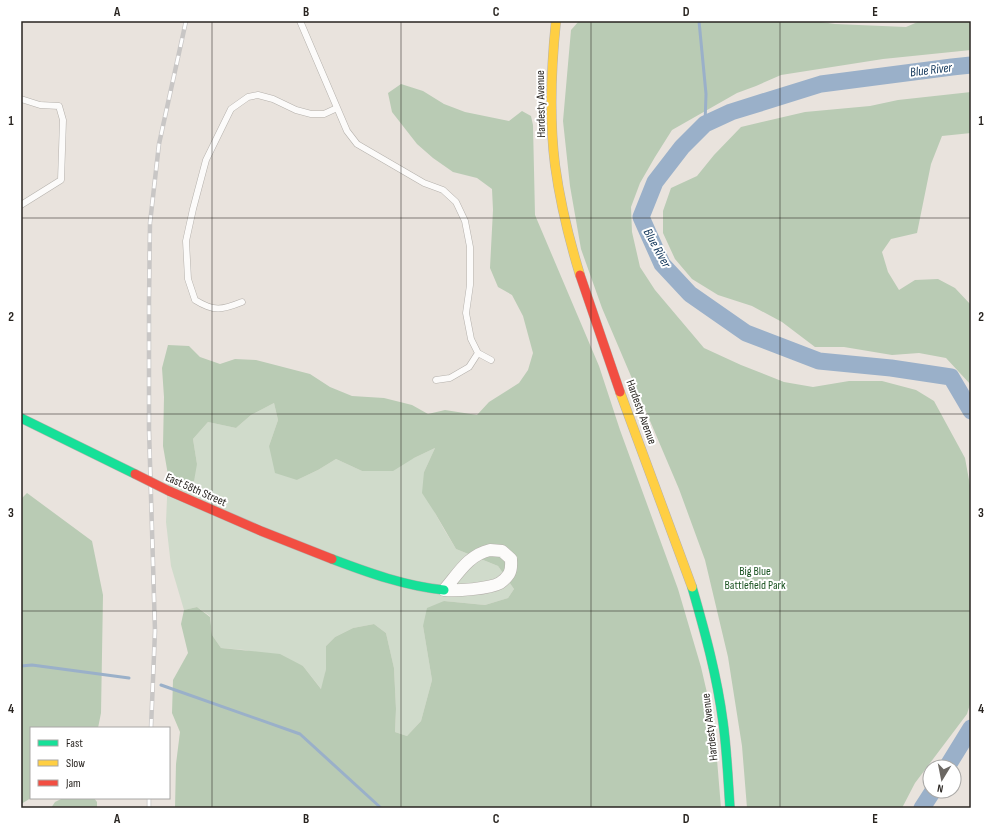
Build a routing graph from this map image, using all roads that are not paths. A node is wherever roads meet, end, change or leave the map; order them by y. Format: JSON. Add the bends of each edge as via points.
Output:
{"nodes":[{"id":1,"x":300,"y":21,"type":"edge"},
{"id":2,"x":556,"y":21,"type":"edge"},
{"id":3,"x":21,"y":99,"type":"edge"},
{"id":4,"x":337,"y":108,"type":"junction"},
{"id":5,"x":21,"y":205,"type":"edge"},
{"id":6,"x":242,"y":302,"type":"dead end"},
{"id":7,"x":478,"y":353,"type":"junction"},
{"id":8,"x":491,"y":360,"type":"dead end"},
{"id":9,"x":436,"y":380,"type":"dead end"},
{"id":10,"x":21,"y":418,"type":"edge"},
{"id":11,"x":444,"y":590,"type":"junction"},
{"id":12,"x":730,"y":808,"type":"edge"}],
"edges":[{"from":1,"to":4,"type":"lane"},
{"from":2,"to":12,"type":"main road","name":"Hardesty Avenue","via":[[552,56],[551,113],[555,166],[565,220],[591,311],[697,606],[722,709]]},
{"from":3,"to":5,"type":"lane","via":[[40,105],[59,106],[63,120],[61,180]]},
{"from":4,"to":6,"type":"lane","via":[[324,114],[311,114],[273,99],[258,95],[248,97],[231,109],[206,160],[186,241],[188,279],[195,300],[208,308],[226,308]]},
{"from":4,"to":7,"type":"lane","via":[[347,131],[357,144],[418,180],[443,190],[456,202],[465,221],[470,247],[470,285],[466,313],[471,339]]},
{"from":7,"to":8,"type":"lane"},
{"from":7,"to":9,"type":"lane","via":[[468,367],[450,378]]},
{"from":10,"to":11,"type":"main road","name":"East 58th Street","bridge":true,"via":[[169,491],[250,527],[402,584]]},
{"from":11,"to":11,"type":"street","via":[[476,555],[490,550],[502,551],[511,559],[509,574],[499,583],[474,589]]}]}
